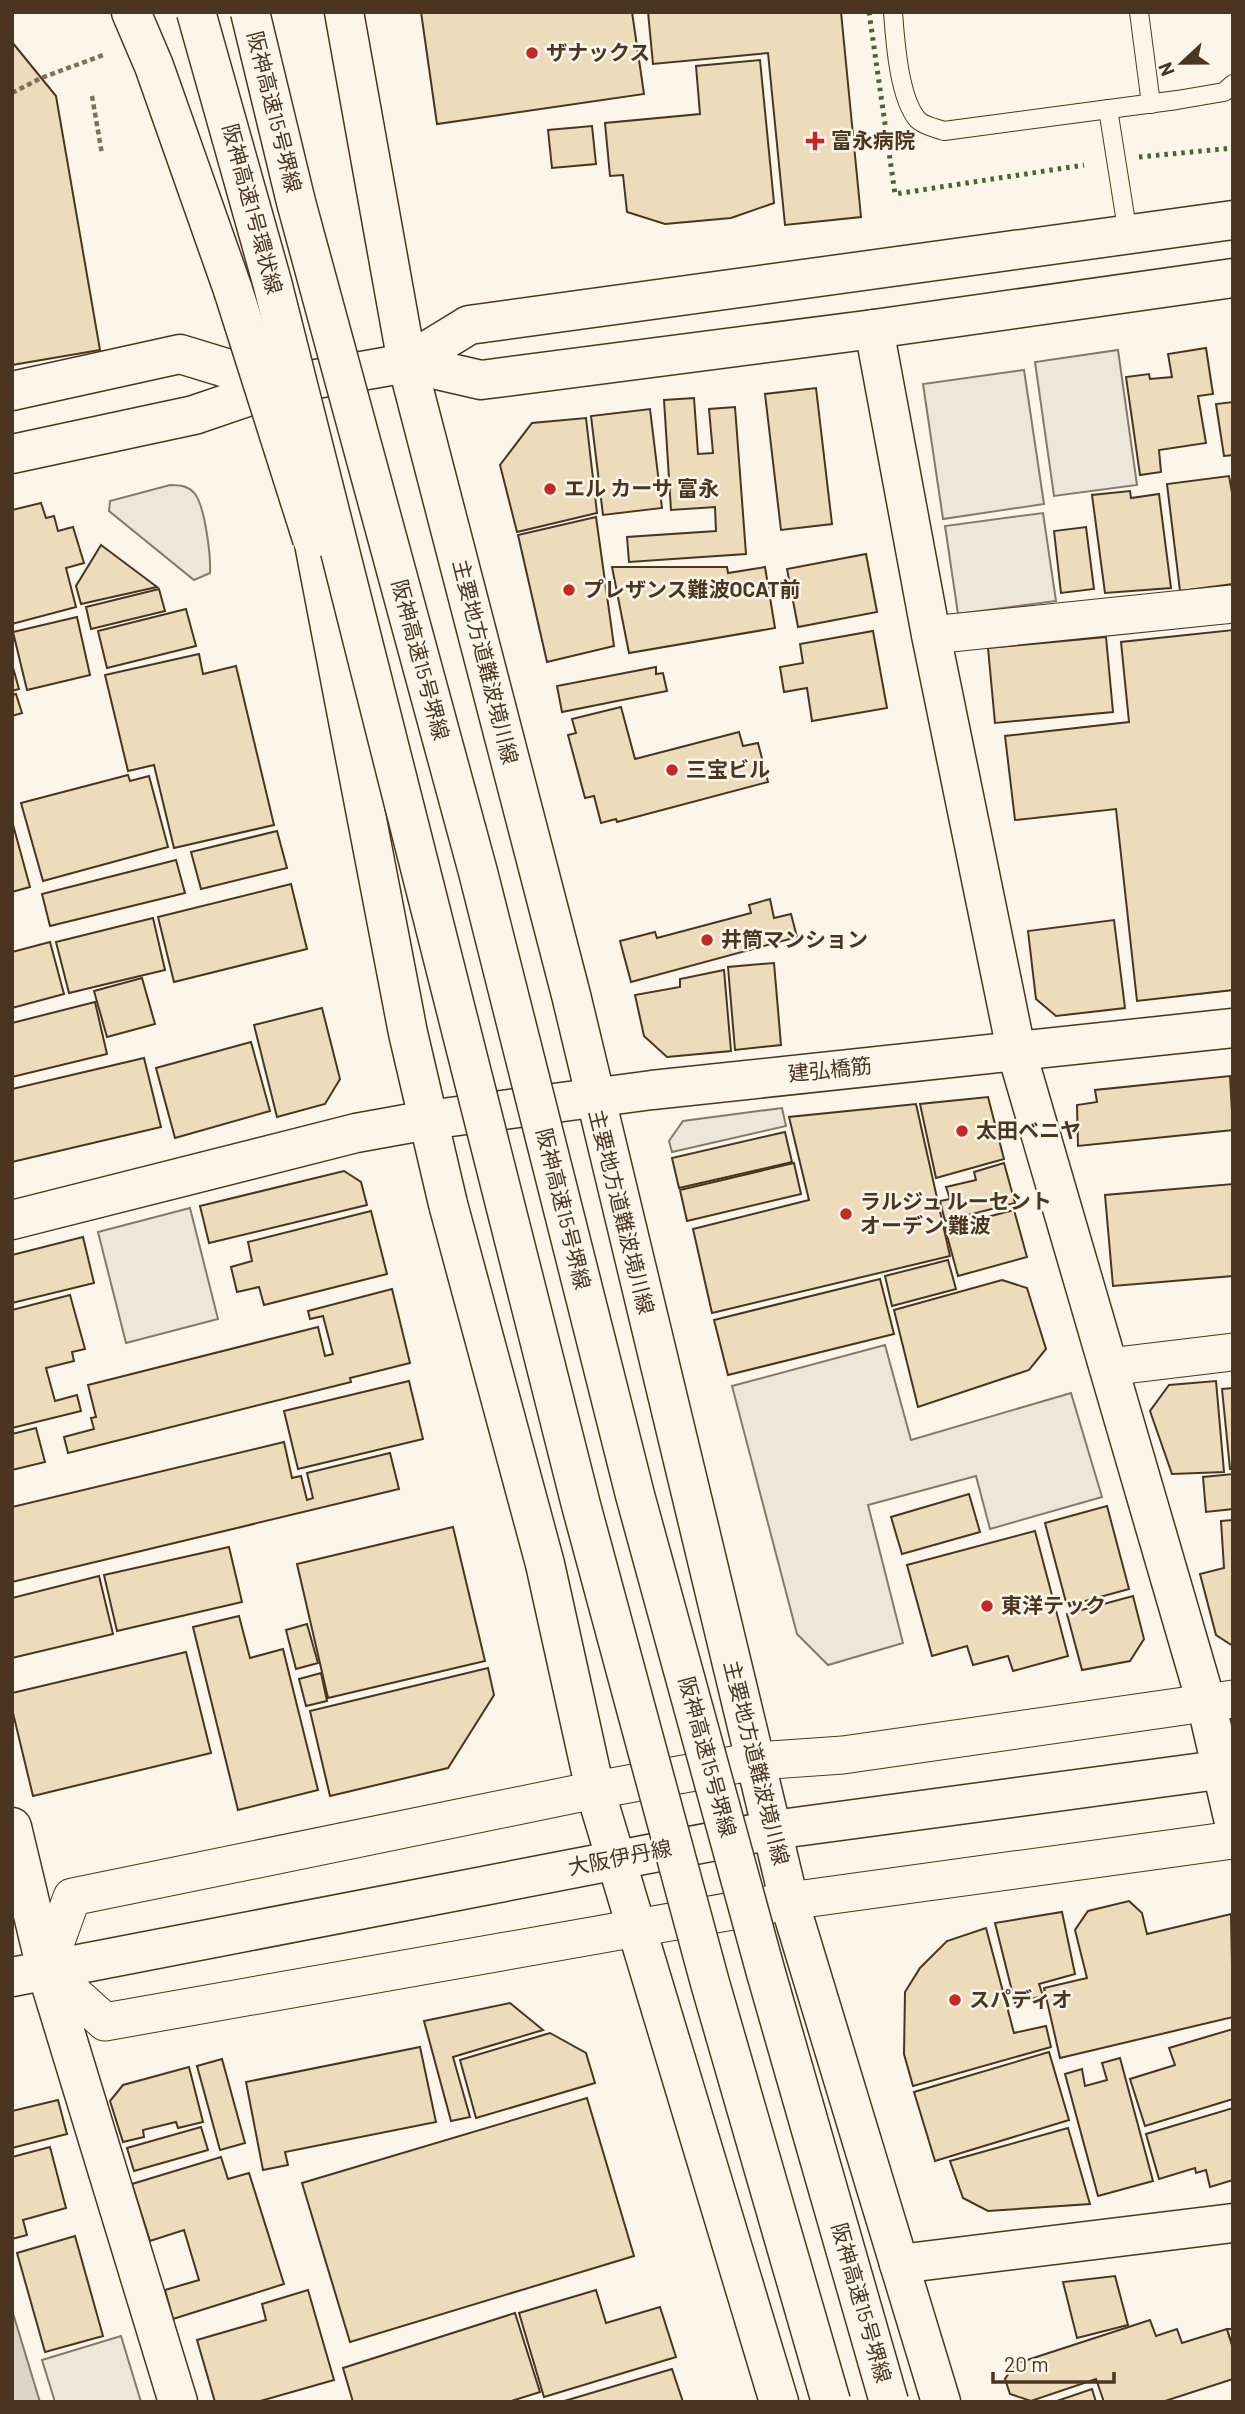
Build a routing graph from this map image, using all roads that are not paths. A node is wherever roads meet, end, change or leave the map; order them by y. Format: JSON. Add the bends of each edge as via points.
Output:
{"nodes":[{"id":1,"x":114,"y":12,"type":"edge"},
{"id":2,"x":131,"y":12,"type":"edge"},
{"id":3,"x":196,"y":12,"type":"edge"},
{"id":4,"x":213,"y":12,"type":"edge"},
{"id":5,"x":250,"y":12,"type":"edge"},
{"id":6,"x":344,"y":12,"type":"edge"},
{"id":7,"x":893,"y":12,"type":"edge"},
{"id":8,"x":1139,"y":12,"type":"edge"},
{"id":9,"x":1233,"y":84,"type":"edge"},
{"id":10,"x":1151,"y":104,"type":"junction"},
{"id":11,"x":1108,"y":109,"type":"junction"},
{"id":12,"x":198,"y":187,"type":"junction"},
{"id":13,"x":1233,"y":220,"type":"edge"},
{"id":14,"x":1128,"y":235,"type":"junction"},
{"id":15,"x":1233,"y":278,"type":"edge"},
{"id":16,"x":874,"y":329,"type":"junction"},
{"id":17,"x":407,"y":363,"type":"junction"},
{"id":18,"x":12,"y":391,"type":"edge"},
{"id":19,"x":293,"y":397,"type":"junction"},
{"id":20,"x":12,"y":454,"type":"edge"},
{"id":21,"x":1233,"y":604,"type":"edge"},
{"id":22,"x":931,"y":635,"type":"junction"},
{"id":23,"x":423,"y":884,"type":"junction"},
{"id":24,"x":1233,"y":1028,"type":"edge"},
{"id":25,"x":1016,"y":1050,"type":"junction"},
{"id":26,"x":593,"y":1097,"type":"junction"},
{"id":27,"x":428,"y":1120,"type":"junction"},
{"id":28,"x":12,"y":1220,"type":"edge"},
{"id":29,"x":1233,"y":1352,"type":"edge"},
{"id":30,"x":1108,"y":1367,"type":"junction"},
{"id":31,"x":1219,"y":1700,"type":"edge"},
{"id":32,"x":756,"y":1761,"type":"junction"},
{"id":33,"x":1228,"y":1769,"type":"edge"},
{"id":34,"x":595,"y":1790,"type":"junction"},
{"id":35,"x":1233,"y":1818,"type":"edge"},
{"id":36,"x":12,"y":1827,"type":"edge"},
{"id":37,"x":773,"y":1830,"type":"junction"},
{"id":38,"x":1233,"y":1840,"type":"edge"},
{"id":39,"x":616,"y":1858,"type":"junction"},
{"id":40,"x":789,"y":1901,"type":"junction"},
{"id":41,"x":636,"y":1926,"type":"junction"},
{"id":42,"x":29,"y":1973,"type":"edge"},
{"id":43,"x":1233,"y":2223,"type":"edge"},
{"id":44,"x":899,"y":2263,"type":"junction"},
{"id":45,"x":178,"y":2402,"type":"edge"},
{"id":46,"x":779,"y":2402,"type":"edge"},
{"id":47,"x":831,"y":2402,"type":"edge"},
{"id":48,"x":889,"y":2402,"type":"edge"},
{"id":49,"x":941,"y":2402,"type":"edge"}],
"edges":[{"from":1,"to":12,"type":"main road"},
{"from":2,"to":12,"type":"main road"},
{"from":3,"to":19,"type":"main road","name":"阪神高速1号環状線","bridge":true,"via":[[224,102]]},
{"from":4,"to":19,"type":"main road"},
{"from":5,"to":48,"type":"main road","name":"阪神高速15号堺線","bridge":true,"via":[[296,202],[478,872],[639,1508],[765,1973]]},
{"from":6,"to":17,"type":"main road","name":"主要地方道難波境川線"},
{"from":7,"to":11,"type":"lane","via":[[895,45],[910,109],[921,123],[944,131]]},
{"from":8,"to":10,"type":"lane"},
{"from":9,"to":10,"type":"lane","via":[[1224,92]]},
{"from":10,"to":11,"type":"lane"},
{"from":11,"to":14,"type":"lane"},
{"from":12,"to":23,"type":"main road","bridge":true},
{"from":13,"to":14,"type":"main road"},
{"from":14,"to":17,"type":"main road","via":[[469,325]]},
{"from":15,"to":16,"type":"main road"},
{"from":16,"to":17,"type":"main road","via":[[481,380]]},
{"from":16,"to":22,"type":"main road"},
{"from":17,"to":19,"type":"main road"},
{"from":17,"to":26,"type":"main road","name":"主要地方道難波境川線"},
{"from":18,"to":19,"type":"main road","via":[[180,354]]},
{"from":19,"to":20,"type":"main road"},
{"from":19,"to":23,"type":"main road","bridge":true},
{"from":19,"to":27,"type":"main road","via":[[408,1034]]},
{"from":21,"to":22,"type":"street"},
{"from":22,"to":25,"type":"main road"},
{"from":23,"to":47,"type":"main road","bridge":true,"via":[[584,1518],[710,1983]]},
{"from":24,"to":25,"type":"main road","name":"建弘橋筋"},
{"from":25,"to":26,"type":"main road","name":"建弘橋筋"},
{"from":25,"to":30,"type":"main road"},
{"from":26,"to":27,"type":"main road","name":"建弘橋筋"},
{"from":26,"to":32,"type":"main road","name":"主要地方道難波境川線"},
{"from":27,"to":28,"type":"main road","name":"建弘橋筋","via":[[356,1133]]},
{"from":27,"to":34,"type":"main road","via":[[545,1564]]},
{"from":29,"to":30,"type":"street"},
{"from":30,"to":31,"type":"main road"},
{"from":31,"to":32,"type":"street","via":[[843,1755]]},
{"from":31,"to":33,"type":"main road"},
{"from":32,"to":34,"type":"street"},
{"from":32,"to":37,"type":"main road","name":"主要地方道難波境川線"},
{"from":33,"to":35,"type":"main road"},
{"from":33,"to":37,"type":"main road","name":"大阪伊丹線"},
{"from":34,"to":39,"type":"main road"},
{"from":34,"to":42,"type":"street","via":[[72,1896]]},
{"from":36,"to":42,"type":"main road"},
{"from":37,"to":39,"type":"main road","name":"大阪伊丹線"},
{"from":37,"to":40,"type":"main road","name":"主要地方道難波境川線"},
{"from":38,"to":40,"type":"street"},
{"from":39,"to":41,"type":"main road"},
{"from":39,"to":42,"type":"main road","name":"大阪伊丹線"},
{"from":40,"to":41,"type":"street"},
{"from":40,"to":44,"type":"main road","name":"主要地方道難波境川線"},
{"from":41,"to":42,"type":"street","via":[[105,2022]]},
{"from":41,"to":46,"type":"main road"},
{"from":42,"to":45,"type":"main road"},
{"from":43,"to":44,"type":"main road"},
{"from":44,"to":49,"type":"main road","name":"主要地方道難波境川線"}]}
